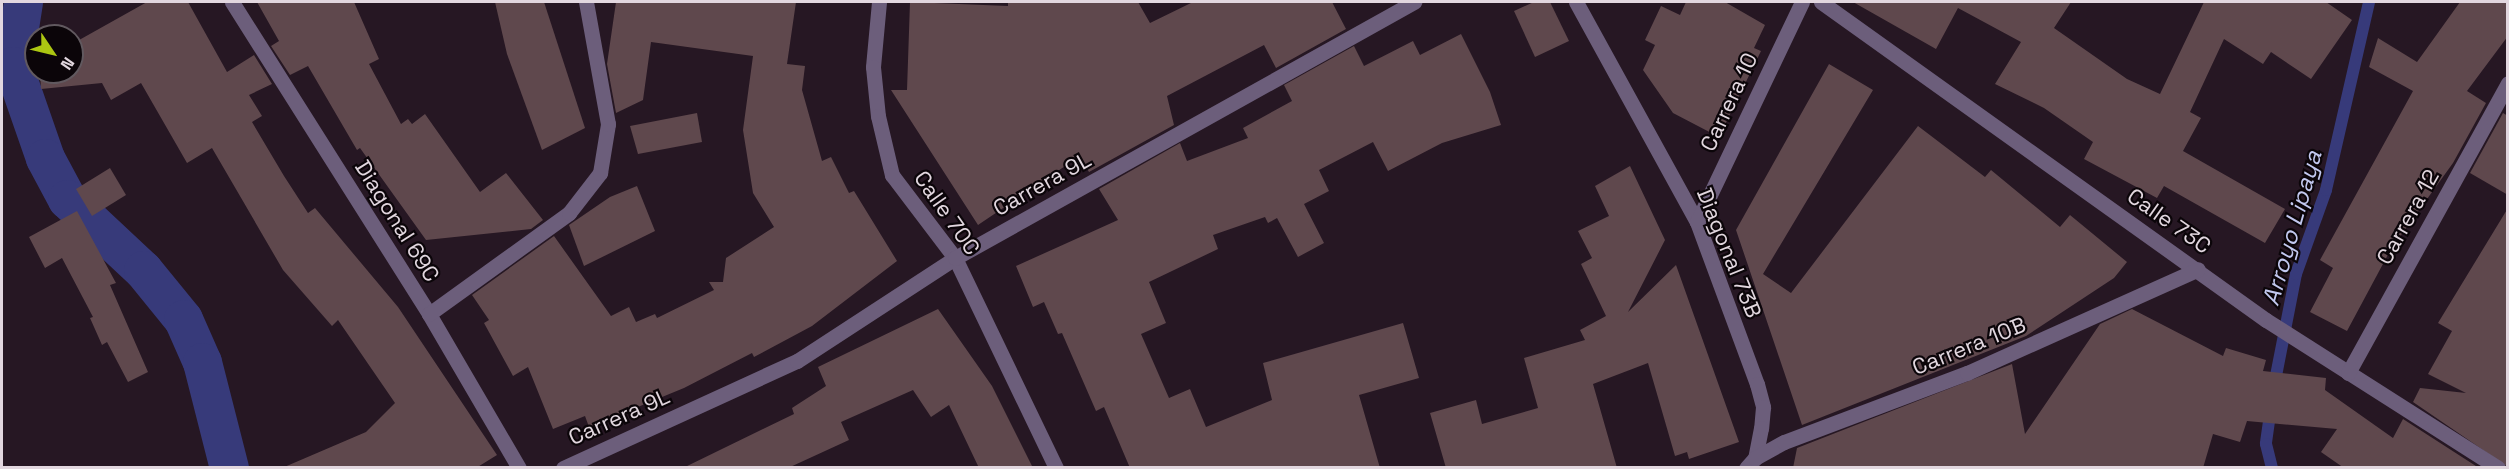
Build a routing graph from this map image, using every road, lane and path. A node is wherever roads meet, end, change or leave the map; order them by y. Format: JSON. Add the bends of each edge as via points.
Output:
{"nodes":[{"id":1,"x":232,"y":2,"type":"edge"},
{"id":2,"x":585,"y":2,"type":"edge"},
{"id":3,"x":879,"y":2,"type":"edge"},
{"id":4,"x":1414,"y":2,"type":"edge"},
{"id":5,"x":1576,"y":2,"type":"edge"},
{"id":6,"x":1802,"y":2,"type":"edge"},
{"id":7,"x":1821,"y":2,"type":"edge"},
{"id":8,"x":2508,"y":83,"type":"edge"},
{"id":9,"x":1697,"y":222,"type":"junction"},
{"id":10,"x":955,"y":258,"type":"junction"},
{"id":11,"x":2198,"y":269,"type":"junction"},
{"id":12,"x":429,"y":314,"type":"junction"},
{"id":13,"x":2348,"y":373,"type":"junction"},
{"id":14,"x":1750,"y":463,"type":"edge"},
{"id":15,"x":519,"y":468,"type":"edge"},
{"id":16,"x":563,"y":468,"type":"edge"},
{"id":17,"x":1056,"y":468,"type":"edge"},
{"id":18,"x":2498,"y":468,"type":"edge"}],
"edges":[{"from":1,"to":12,"type":"street","name":"Diagonal 69C"},
{"from":2,"to":12,"type":"street","via":[[608,124],[600,173],[569,213]]},
{"from":3,"to":10,"type":"street","name":"Calle 70C","via":[[873,67],[878,116],[892,175]]},
{"from":4,"to":10,"type":"street","name":"Carrera 9L"},
{"from":5,"to":9,"type":"street","name":"Diagonal 73B"},
{"from":6,"to":9,"type":"street","name":"Carrera 10"},
{"from":7,"to":11,"type":"street","name":"Calle 73C"},
{"from":8,"to":13,"type":"street","name":"Carrera 12"},
{"from":9,"to":14,"type":"street","name":"Diagonal 73B","via":[[1763,407]]},
{"from":10,"to":16,"type":"street","name":"Carrera 9L","via":[[797,361]]},
{"from":10,"to":17,"type":"street","name":"Calle 70C"},
{"from":11,"to":13,"type":"street","name":"Calle 73C","via":[[2266,320]]},
{"from":11,"to":14,"type":"street","name":"Carrera 10B","via":[[1967,373],[1784,442]]},
{"from":12,"to":15,"type":"street","name":"Diagonal 69C"},
{"from":13,"to":18,"type":"street","name":"Calle 73C"}]}
